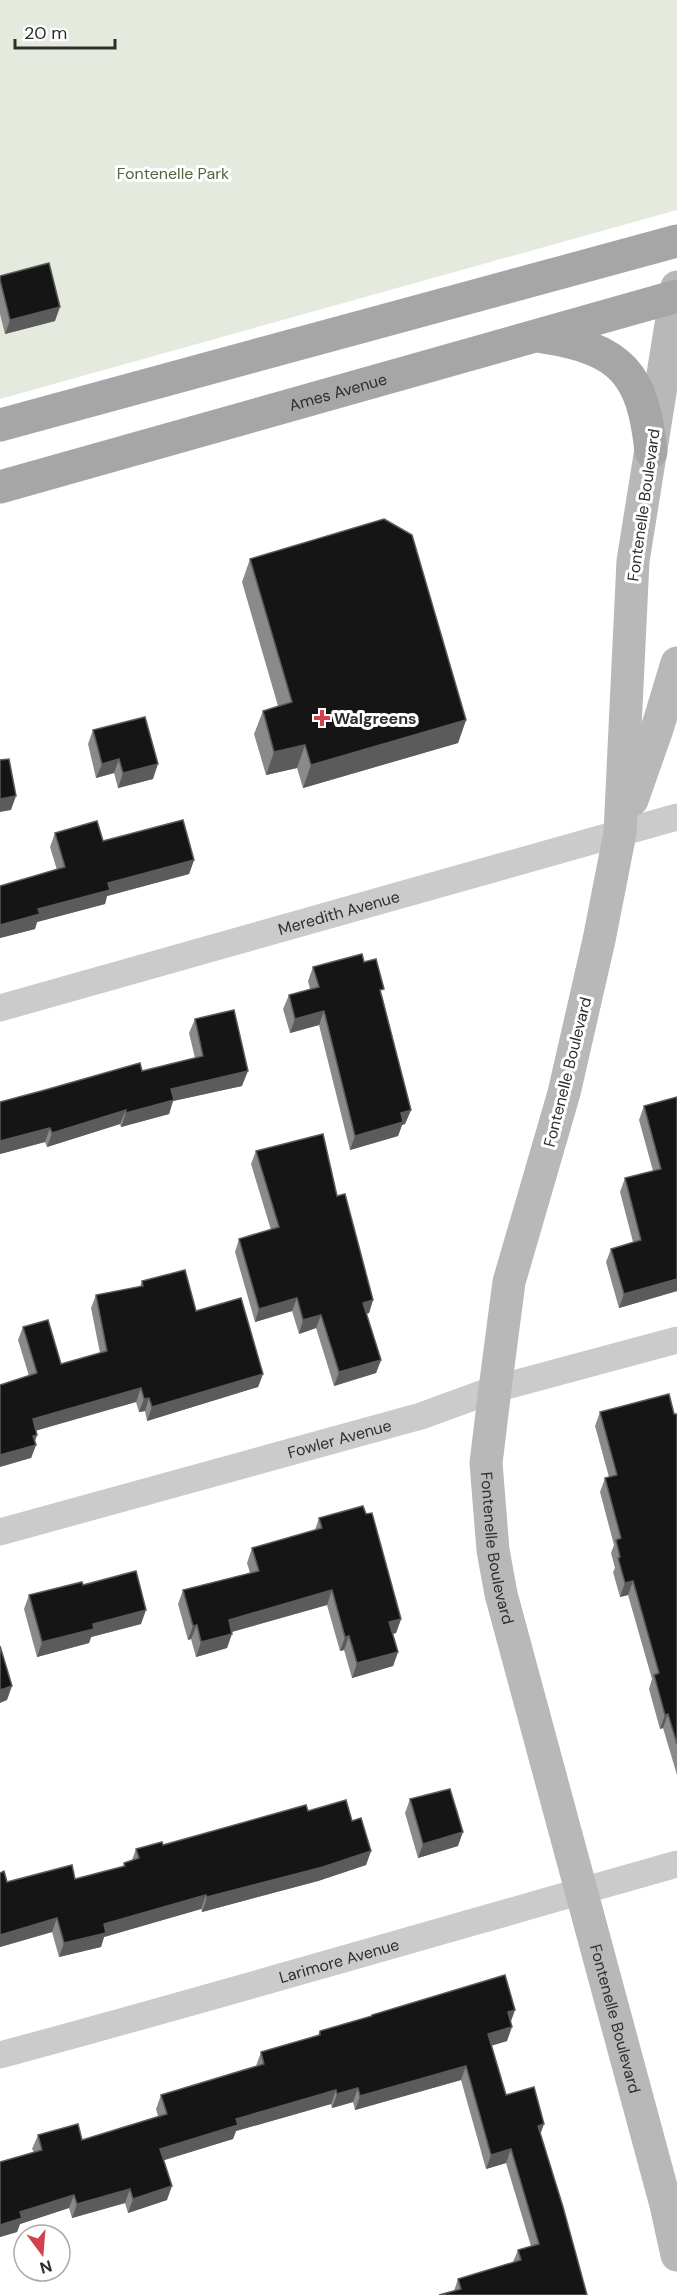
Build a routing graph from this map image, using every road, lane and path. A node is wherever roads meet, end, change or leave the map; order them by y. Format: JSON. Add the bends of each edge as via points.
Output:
{"nodes":[{"id":1,"x":677,"y":241,"type":"edge"},
{"id":2,"x":676,"y":293,"type":"edge"},
{"id":3,"x":536,"y":336,"type":"junction"},
{"id":4,"x":0,"y":425,"type":"edge"},
{"id":5,"x":651,"y":452,"type":"junction"},
{"id":6,"x":0,"y":488,"type":"edge"},
{"id":7,"x":677,"y":663,"type":"edge"},
{"id":8,"x":677,"y":817,"type":"edge"},
{"id":9,"x":620,"y":833,"type":"junction"},
{"id":10,"x":0,"y":1008,"type":"edge"},
{"id":11,"x":677,"y":1340,"type":"edge"},
{"id":12,"x":495,"y":1389,"type":"junction"},
{"id":13,"x":0,"y":1533,"type":"edge"},
{"id":14,"x":677,"y":1864,"type":"edge"},
{"id":15,"x":583,"y":1891,"type":"junction"},
{"id":16,"x":0,"y":2055,"type":"edge"},
{"id":17,"x":677,"y":2256,"type":"edge"}],
"edges":[{"from":1,"to":4,"type":"main road"},
{"from":2,"to":3,"type":"main road","name":"Ames Avenue"},
{"from":2,"to":5,"type":"main road","name":"Fontenelle Boulevard"},
{"from":3,"to":5,"type":"main road","via":[[580,344],[615,360],[641,399],[648,419]]},
{"from":3,"to":6,"type":"main road","name":"Ames Avenue"},
{"from":5,"to":9,"type":"main road","name":"Fontenelle Boulevard","via":[[633,561]]},
{"from":7,"to":9,"type":"main road","name":"Fontenelle Boulevard"},
{"from":8,"to":9,"type":"street","name":"Meredith Avenue"},
{"from":9,"to":10,"type":"street","name":"Meredith Avenue"},
{"from":9,"to":12,"type":"main road","name":"Fontenelle Boulevard","via":[[564,1093],[509,1282]]},
{"from":11,"to":12,"type":"street","name":"Fowler Avenue"},
{"from":12,"to":13,"type":"street","name":"Fowler Avenue","via":[[421,1416]]},
{"from":12,"to":15,"type":"main road","name":"Fontenelle Boulevard","via":[[486,1463],[493,1550],[501,1594]]},
{"from":14,"to":15,"type":"street","name":"Larimore Avenue"},
{"from":15,"to":16,"type":"street","name":"Larimore Avenue"},
{"from":15,"to":17,"type":"main road","name":"Fontenelle Boulevard"}]}
